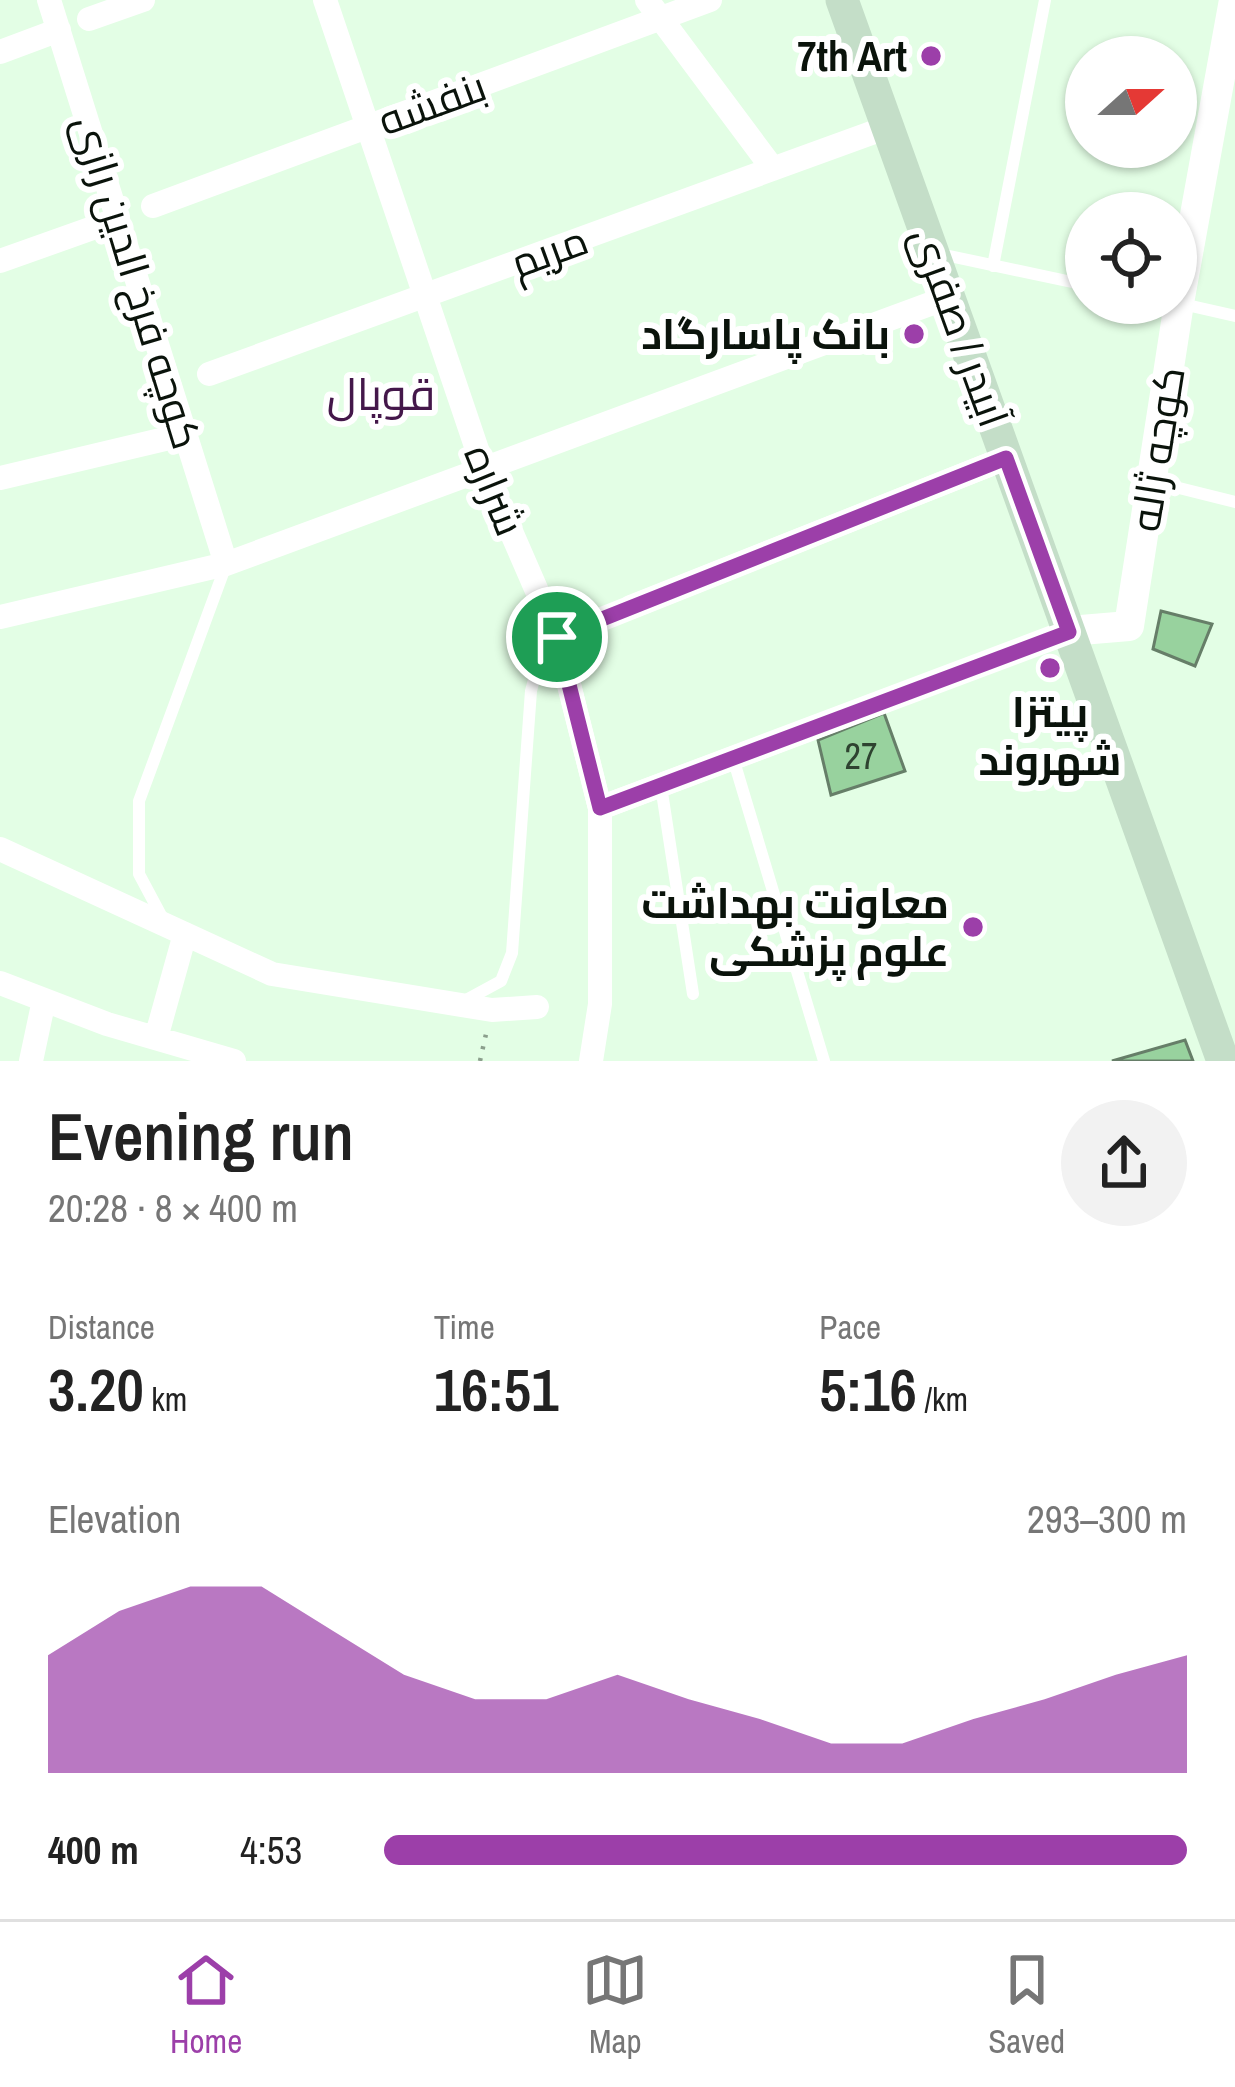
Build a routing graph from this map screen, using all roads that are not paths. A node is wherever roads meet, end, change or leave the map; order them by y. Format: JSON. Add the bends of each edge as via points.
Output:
{"nodes":[{"id":1,"x":49,"y":0,"type":"edge"},
{"id":2,"x":143,"y":0,"type":"edge"},
{"id":3,"x":325,"y":0,"type":"edge"},
{"id":4,"x":710,"y":0,"type":"edge"},
{"id":5,"x":842,"y":0,"type":"edge"},
{"id":6,"x":1045,"y":0,"type":"edge"},
{"id":7,"x":1234,"y":0,"type":"edge"},
{"id":8,"x":653,"y":9,"type":"edge"},
{"id":9,"x":89,"y":19,"type":"dead end"},
{"id":10,"x":59,"y":30,"type":"junction"},
{"id":11,"x":0,"y":52,"type":"edge"},
{"id":12,"x":370,"y":127,"type":"junction"},
{"id":13,"x":888,"y":127,"type":"junction"},
{"id":14,"x":773,"y":169,"type":"junction"},
{"id":15,"x":1197,"y":197,"type":"edge"},
{"id":16,"x":153,"y":206,"type":"dead end"},
{"id":17,"x":118,"y":219,"type":"junction"},
{"id":18,"x":932,"y":252,"type":"junction"},
{"id":19,"x":0,"y":261,"type":"edge"},
{"id":20,"x":993,"y":266,"type":"junction"},
{"id":21,"x":1065,"y":281,"type":"edge"},
{"id":22,"x":426,"y":296,"type":"junction"},
{"id":23,"x":949,"y":297,"type":"junction"},
{"id":24,"x":1197,"y":307,"type":"edge"},
{"id":25,"x":1235,"y":316,"type":"edge"},
{"id":26,"x":1174,"y":324,"type":"edge"},
{"id":27,"x":209,"y":374,"type":"dead end"},
{"id":28,"x":186,"y":434,"type":"junction"},
{"id":29,"x":1006,"y":458,"type":"junction"},
{"id":30,"x":483,"y":467,"type":"junction"},
{"id":31,"x":0,"y":478,"type":"edge"},
{"id":32,"x":1153,"y":482,"type":"junction"},
{"id":33,"x":1235,"y":502,"type":"edge"},
{"id":34,"x":226,"y":564,"type":"junction"},
{"id":35,"x":631,"y":608,"type":"road end"},
{"id":36,"x":0,"y":616,"type":"edge"},
{"id":37,"x":553,"y":628,"type":"junction"},
{"id":38,"x":1069,"y":632,"type":"junction"},
{"id":39,"x":733,"y":758,"type":"junction"},
{"id":40,"x":661,"y":786,"type":"junction"},
{"id":41,"x":600,"y":808,"type":"junction"},
{"id":42,"x":0,"y":849,"type":"edge"},
{"id":43,"x":175,"y":930,"type":"junction"},
{"id":44,"x":0,"y":982,"type":"edge"},
{"id":45,"x":693,"y":994,"type":"dead end"},
{"id":46,"x":44,"y":1000,"type":"junction"},
{"id":47,"x":458,"y":1005,"type":"junction"},
{"id":48,"x":536,"y":1007,"type":"dead end"},
{"id":49,"x":156,"y":1038,"type":"junction"},
{"id":50,"x":31,"y":1061,"type":"edge"},
{"id":51,"x":234,"y":1061,"type":"edge"},
{"id":52,"x":591,"y":1061,"type":"edge"},
{"id":53,"x":824,"y":1061,"type":"edge"},
{"id":54,"x":1223,"y":1061,"type":"edge"}],
"edges":[{"from":1,"to":10,"type":"street","name":"کوچه فرخ الدین رازی"},
{"from":2,"to":9,"type":"street"},
{"from":3,"to":12,"type":"street","name":"شراره"},
{"from":4,"to":8,"type":"street","name":"بنفشه"},
{"from":5,"to":13,"type":"main road","name":"آبیدر / صفری"},
{"from":6,"to":20,"type":"lane"},
{"from":7,"to":15,"type":"street","name":"کوچه ژاله"},
{"from":8,"to":12,"type":"street","name":"بنفشه"},
{"from":8,"to":14,"type":"street"},
{"from":10,"to":11,"type":"street"},
{"from":10,"to":17,"type":"street","name":"کوچه فرخ الدین رازی"},
{"from":12,"to":16,"type":"street","name":"بنفشه"},
{"from":12,"to":22,"type":"street","name":"شراره"},
{"from":13,"to":14,"type":"street","name":"مریم"},
{"from":13,"to":18,"type":"main road","name":"آبیدر / صفری"},
{"from":14,"to":22,"type":"street","name":"مریم"},
{"from":17,"to":19,"type":"street"},
{"from":17,"to":28,"type":"street","name":"کوچه فرخ الدین رازی"},
{"from":18,"to":20,"type":"lane"},
{"from":18,"to":23,"type":"main road","name":"آبیدر / صفری"},
{"from":20,"to":21,"type":"lane"},
{"from":22,"to":27,"type":"street","name":"مریم"},
{"from":22,"to":30,"type":"street","name":"شراره"},
{"from":23,"to":29,"type":"main road","name":"آبیدر / صفری"},
{"from":23,"to":30,"type":"street"},
{"from":24,"to":25,"type":"lane"},
{"from":26,"to":32,"type":"street","name":"کوچه ژاله"},
{"from":28,"to":31,"type":"street"},
{"from":28,"to":34,"type":"street","name":"کوچه فرخ الدین رازی"},
{"from":29,"to":35,"type":"street"},
{"from":29,"to":38,"type":"main road","name":"آبیدر / صفری"},
{"from":30,"to":34,"type":"street"},
{"from":30,"to":37,"type":"street","name":"شراره"},
{"from":32,"to":33,"type":"lane"},
{"from":32,"to":38,"type":"street","name":"کوچه ژاله","via":[[1129,626]]},
{"from":34,"to":36,"type":"street"},
{"from":34,"to":43,"type":"lane","via":[[139,801],[140,874]]},
{"from":37,"to":41,"type":"street","name":"شراره"},
{"from":37,"to":47,"type":"lane","via":[[531,691],[512,953],[501,981]]},
{"from":38,"to":39,"type":"street"},
{"from":38,"to":54,"type":"main road","name":"آبیدر / صفری"},
{"from":39,"to":40,"type":"street"},
{"from":39,"to":53,"type":"lane"},
{"from":40,"to":41,"type":"street"},
{"from":40,"to":45,"type":"lane"},
{"from":41,"to":52,"type":"street","name":"شراره","via":[[600,1004]]},
{"from":42,"to":43,"type":"street"},
{"from":43,"to":47,"type":"street","via":[[272,974]]},
{"from":43,"to":49,"type":"street"},
{"from":44,"to":46,"type":"street"},
{"from":46,"to":49,"type":"street"},
{"from":46,"to":50,"type":"street"},
{"from":47,"to":48,"type":"street"},
{"from":49,"to":51,"type":"street"}]}
